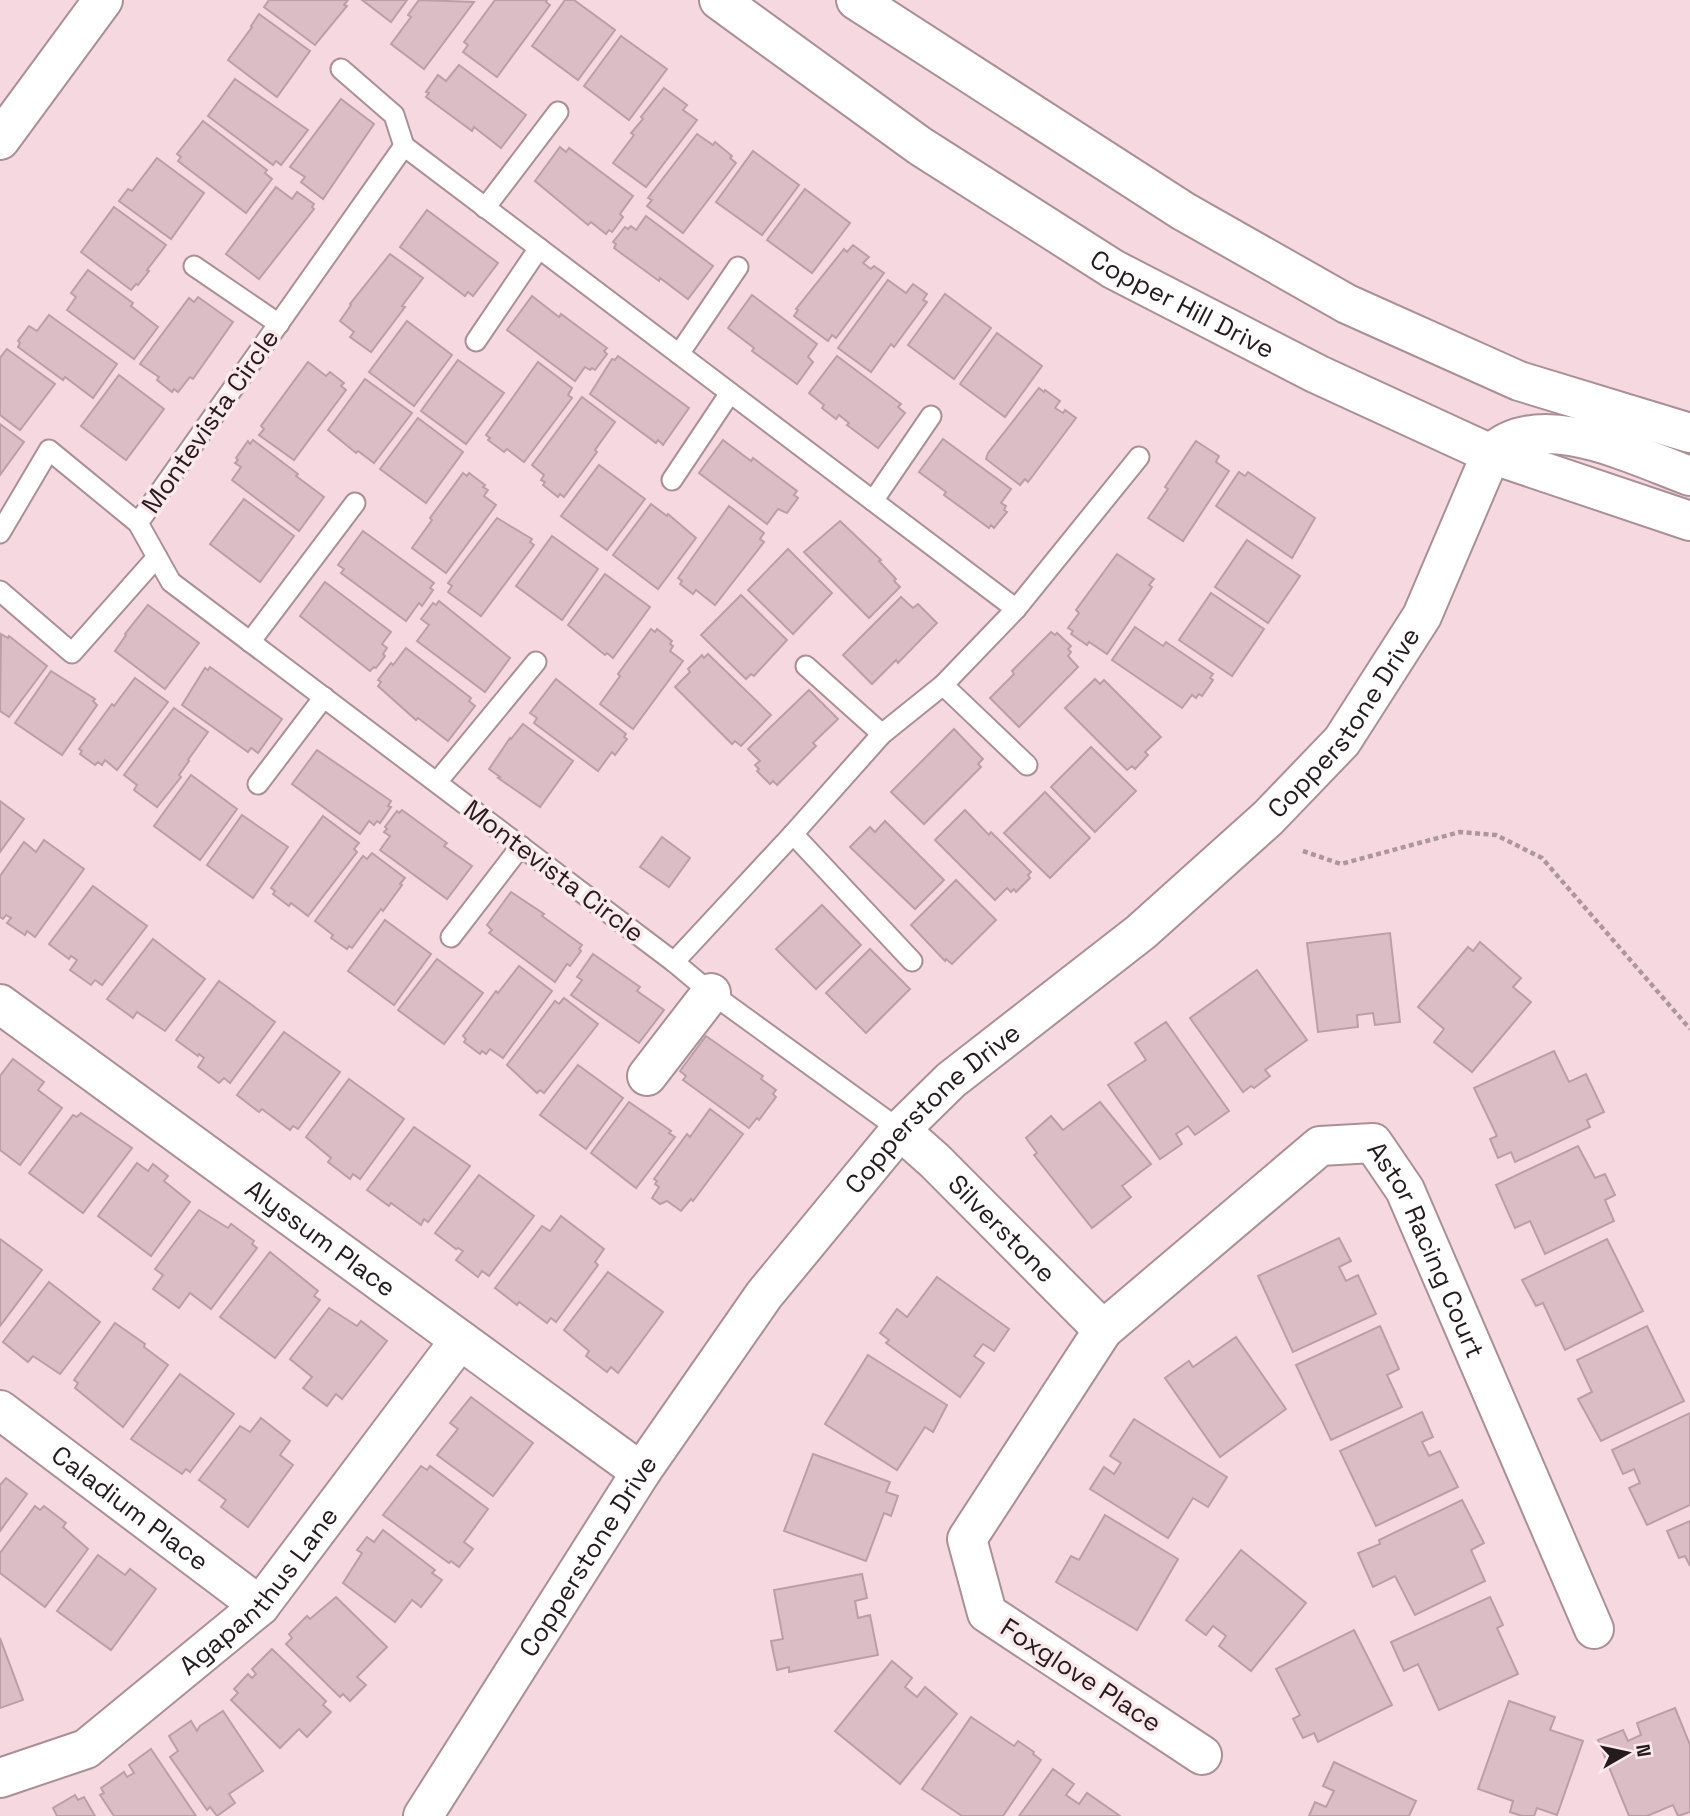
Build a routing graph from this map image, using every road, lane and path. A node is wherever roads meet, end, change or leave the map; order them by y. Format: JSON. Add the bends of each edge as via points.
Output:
{"nodes":[{"id":1,"x":103,"y":0,"type":"edge"},
{"id":2,"x":719,"y":0,"type":"edge"},
{"id":3,"x":856,"y":0,"type":"edge"},
{"id":4,"x":341,"y":69,"type":"dead end"},
{"id":5,"x":558,"y":112,"type":"dead end"},
{"id":6,"x":0,"y":141,"type":"edge"},
{"id":7,"x":404,"y":146,"type":"junction"},
{"id":8,"x":485,"y":208,"type":"junction"},
{"id":9,"x":539,"y":248,"type":"junction"},
{"id":10,"x":194,"y":267,"type":"dead end"},
{"id":11,"x":738,"y":268,"type":"dead end"},
{"id":12,"x":279,"y":324,"type":"junction"},
{"id":13,"x":476,"y":341,"type":"dead end"},
{"id":14,"x":680,"y":354,"type":"junction"},
{"id":15,"x":730,"y":393,"type":"junction"},
{"id":16,"x":931,"y":416,"type":"dead end"},
{"id":17,"x":1690,"y":433,"type":"edge"},
{"id":18,"x":1492,"y":454,"type":"junction"},
{"id":19,"x":1139,"y":457,"type":"dead end"},
{"id":20,"x":1690,"y":476,"type":"edge"},
{"id":21,"x":671,"y":480,"type":"dead end"},
{"id":22,"x":873,"y":501,"type":"junction"},
{"id":23,"x":355,"y":503,"type":"dead end"},
{"id":24,"x":1690,"y":521,"type":"edge"},
{"id":25,"x":138,"y":523,"type":"junction"},
{"id":26,"x":0,"y":533,"type":"edge"},
{"id":27,"x":157,"y":557,"type":"junction"},
{"id":28,"x":0,"y":591,"type":"edge"},
{"id":29,"x":1016,"y":609,"type":"junction"},
{"id":30,"x":250,"y":642,"type":"junction"},
{"id":31,"x":536,"y":662,"type":"dead end"},
{"id":32,"x":806,"y":666,"type":"dead end"},
{"id":33,"x":943,"y":685,"type":"junction"},
{"id":34,"x":324,"y":697,"type":"junction"},
{"id":35,"x":882,"y":734,"type":"junction"},
{"id":36,"x":1027,"y":765,"type":"dead end"},
{"id":37,"x":437,"y":782,"type":"junction"},
{"id":38,"x":258,"y":784,"type":"dead end"},
{"id":39,"x":793,"y":835,"type":"junction"},
{"id":40,"x":521,"y":846,"type":"junction"},
{"id":41,"x":1303,"y":851,"type":"dead end"},
{"id":42,"x":452,"y":937,"type":"dead end"},
{"id":43,"x":912,"y":961,"type":"dead end"},
{"id":44,"x":674,"y":962,"type":"junction"},
{"id":45,"x":712,"y":993,"type":"junction"},
{"id":46,"x":0,"y":1004,"type":"edge"},
{"id":47,"x":1690,"y":1029,"type":"edge"},
{"id":48,"x":647,"y":1076,"type":"dead end"},
{"id":49,"x":900,"y":1130,"type":"junction"},
{"id":50,"x":1103,"y":1330,"type":"junction"},
{"id":51,"x":460,"y":1340,"type":"junction"},
{"id":52,"x":0,"y":1410,"type":"edge"},
{"id":53,"x":641,"y":1472,"type":"junction"},
{"id":54,"x":260,"y":1606,"type":"junction"},
{"id":55,"x":1594,"y":1629,"type":"dead end"},
{"id":56,"x":1202,"y":1755,"type":"dead end"},
{"id":57,"x":0,"y":1777,"type":"edge"},
{"id":58,"x":423,"y":1816,"type":"edge"}],
"edges":[{"from":1,"to":6,"type":"street"},
{"from":2,"to":18,"type":"street","name":"Copper Hill Drive","via":[[920,146],[1114,269],[1317,374]]},
{"from":3,"to":17,"type":"street","via":[[1183,211],[1347,304],[1519,381]]},
{"from":4,"to":7,"type":"lane","via":[[394,115]]},
{"from":5,"to":8,"type":"lane"},
{"from":7,"to":8,"type":"lane"},
{"from":7,"to":12,"type":"lane","name":"Montevista Circle"},
{"from":8,"to":9,"type":"lane"},
{"from":9,"to":13,"type":"lane"},
{"from":9,"to":14,"type":"lane"},
{"from":10,"to":12,"type":"lane"},
{"from":11,"to":14,"type":"lane"},
{"from":12,"to":25,"type":"lane","name":"Montevista Circle"},
{"from":14,"to":15,"type":"lane"},
{"from":15,"to":21,"type":"lane"},
{"from":15,"to":22,"type":"lane"},
{"from":16,"to":22,"type":"lane"},
{"from":18,"to":20,"type":"street","via":[[1500,445],[1527,435],[1576,435]]},
{"from":18,"to":24,"type":"street","name":"Copper Hill Drive"},
{"from":18,"to":49,"type":"street","name":"Copperstone Drive","via":[[1422,616],[1342,741],[1268,818],[1141,932],[951,1080]]},
{"from":19,"to":29,"type":"lane"},
{"from":22,"to":29,"type":"lane"},
{"from":23,"to":30,"type":"lane"},
{"from":25,"to":26,"type":"lane","via":[[49,450]]},
{"from":25,"to":27,"type":"lane","name":"Montevista Circle"},
{"from":27,"to":28,"type":"lane","via":[[72,653]]},
{"from":27,"to":30,"type":"lane","name":"Montevista Circle","via":[[171,582]]},
{"from":29,"to":33,"type":"lane"},
{"from":30,"to":34,"type":"lane","name":"Montevista Circle"},
{"from":31,"to":37,"type":"lane"},
{"from":32,"to":35,"type":"lane"},
{"from":33,"to":35,"type":"lane"},
{"from":33,"to":36,"type":"lane"},
{"from":34,"to":37,"type":"lane","name":"Montevista Circle"},
{"from":34,"to":38,"type":"lane"},
{"from":35,"to":39,"type":"lane"},
{"from":37,"to":40,"type":"lane","name":"Montevista Circle"},
{"from":39,"to":43,"type":"lane"},
{"from":39,"to":44,"type":"lane"},
{"from":40,"to":42,"type":"lane"},
{"from":40,"to":44,"type":"lane","name":"Montevista Circle"},
{"from":41,"to":47,"type":"path","via":[[1342,864],[1460,832],[1496,835],[1542,858]]},
{"from":44,"to":45,"type":"lane","name":"Montevista Circle"},
{"from":45,"to":48,"type":"street"},
{"from":45,"to":49,"type":"lane","name":"Montevista Circle"},
{"from":46,"to":51,"type":"street","name":"Alyssum Place"},
{"from":49,"to":50,"type":"street","name":"Silverstone"},
{"from":49,"to":53,"type":"street","name":"Copperstone Drive","via":[[764,1295]]},
{"from":50,"to":55,"type":"street","name":"Astor Racing Court","via":[[1320,1146],[1373,1143],[1405,1190]]},
{"from":50,"to":56,"type":"street","name":"Foxglove Place","via":[[967,1539],[987,1613]]},
{"from":51,"to":53,"type":"street","name":"Alyssum Place"},
{"from":51,"to":54,"type":"street","name":"Agapanthus Lane"},
{"from":52,"to":54,"type":"street","name":"Caladium Place"},
{"from":53,"to":58,"type":"street","name":"Copperstone Drive"},
{"from":54,"to":57,"type":"street","name":"Agapanthus Lane","via":[[86,1748]]}]}
